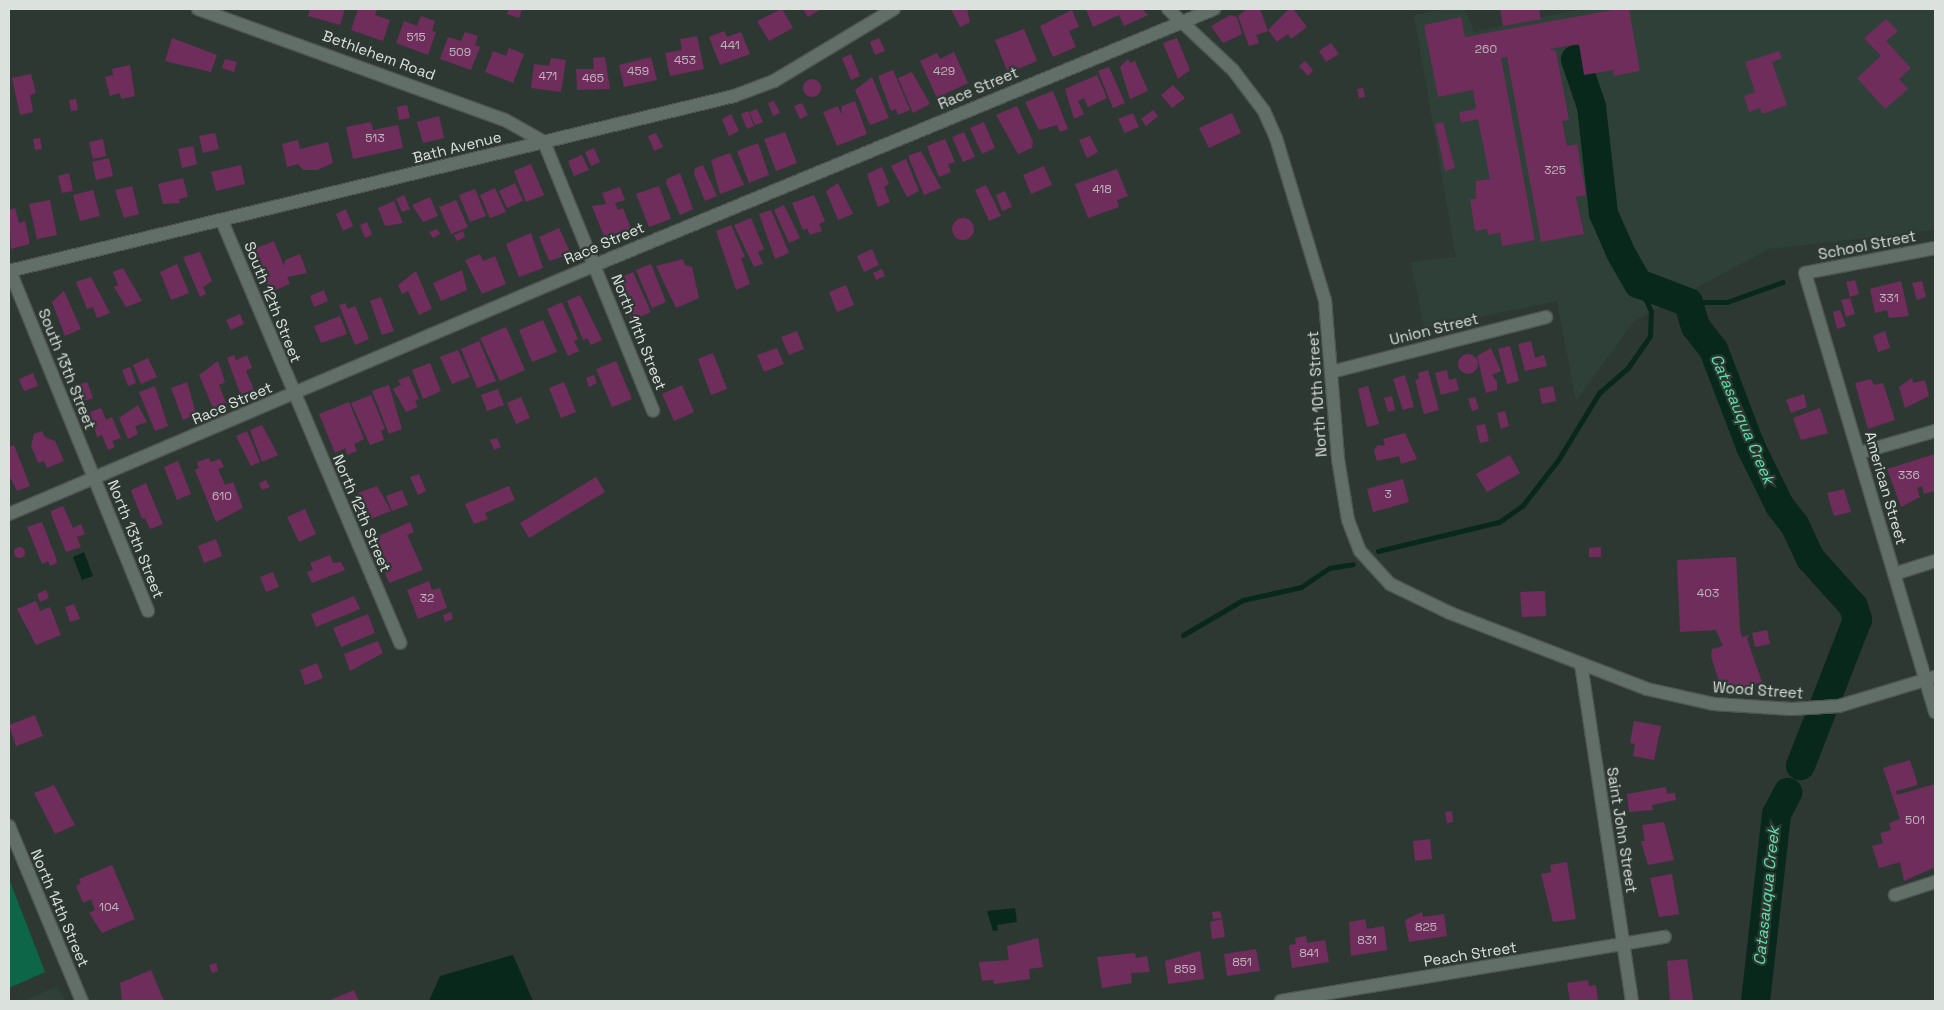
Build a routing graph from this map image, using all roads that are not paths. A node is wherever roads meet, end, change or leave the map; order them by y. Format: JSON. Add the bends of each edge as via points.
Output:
{"nodes":[{"id":1,"x":198,"y":9,"type":"edge"},
{"id":2,"x":894,"y":9,"type":"edge"},
{"id":3,"x":1168,"y":9,"type":"edge"},
{"id":4,"x":1214,"y":9,"type":"edge"},
{"id":5,"x":1183,"y":21,"type":"junction"},
{"id":6,"x":544,"y":142,"type":"junction"},
{"id":7,"x":222,"y":220,"type":"junction"},
{"id":8,"x":1935,"y":248,"type":"edge"},
{"id":9,"x":595,"y":265,"type":"junction"},
{"id":10,"x":9,"y":271,"type":"edge"},
{"id":11,"x":1805,"y":273,"type":"joint"},
{"id":12,"x":1546,"y":317,"type":"dead end"},
{"id":13,"x":1331,"y":372,"type":"junction"},
{"id":14,"x":294,"y":395,"type":"junction"},
{"id":15,"x":653,"y":411,"type":"dead end"},
{"id":16,"x":1935,"y":431,"type":"edge"},
{"id":17,"x":1858,"y":453,"type":"junction"},
{"id":18,"x":94,"y":478,"type":"junction"},
{"id":19,"x":9,"y":514,"type":"edge"},
{"id":20,"x":1935,"y":561,"type":"edge"},
{"id":21,"x":1894,"y":574,"type":"junction"},
{"id":22,"x":148,"y":611,"type":"dead end"},
{"id":23,"x":400,"y":643,"type":"dead end"},
{"id":24,"x":1580,"y":664,"type":"junction"},
{"id":25,"x":1930,"y":679,"type":"edge"},
{"id":26,"x":1935,"y":712,"type":"edge"},
{"id":27,"x":9,"y":826,"type":"edge"},
{"id":28,"x":1935,"y":882,"type":"edge"},
{"id":29,"x":1895,"y":895,"type":"dead end"},
{"id":30,"x":1665,"y":937,"type":"dead end"},
{"id":31,"x":1624,"y":945,"type":"junction"},
{"id":32,"x":82,"y":1001,"type":"edge"},
{"id":33,"x":1281,"y":1001,"type":"edge"},
{"id":34,"x":1632,"y":1001,"type":"edge"}],
"edges":[{"from":1,"to":6,"type":"street","name":"Bethlehem Road","via":[[505,120]]},
{"from":2,"to":6,"type":"street","name":"Bath Avenue","via":[[751,91]]},
{"from":3,"to":5,"type":"street","name":"North 10th Street"},
{"from":4,"to":5,"type":"street","name":"Race Street"},
{"from":5,"to":9,"type":"street","name":"Race Street"},
{"from":5,"to":13,"type":"street","name":"North 10th Street","via":[[1248,87],[1276,138],[1325,300]]},
{"from":6,"to":7,"type":"street","name":"Bath Avenue"},
{"from":6,"to":9,"type":"street","name":"North 11th Street"},
{"from":7,"to":10,"type":"street","name":"Bath Avenue"},
{"from":7,"to":14,"type":"street","name":"South 12th Street"},
{"from":8,"to":11,"type":"street","name":"School Street"},
{"from":9,"to":14,"type":"street","name":"Race Street"},
{"from":9,"to":15,"type":"street","name":"North 11th Street"},
{"from":10,"to":18,"type":"street","name":"South 13th Street"},
{"from":11,"to":17,"type":"street","name":"American Street"},
{"from":12,"to":13,"type":"street","name":"Union Street"},
{"from":13,"to":24,"type":"street","name":"North 10th Street","via":[[1338,459],[1348,520],[1360,552],[1373,569],[1398,590]]},
{"from":14,"to":18,"type":"street","name":"Race Street"},
{"from":14,"to":23,"type":"street","name":"North 12th Street"},
{"from":16,"to":17,"type":"street"},
{"from":17,"to":21,"type":"street","name":"American Street"},
{"from":18,"to":19,"type":"street","name":"Race Street"},
{"from":18,"to":22,"type":"street","name":"North 13th Street"},
{"from":20,"to":21,"type":"street"},
{"from":21,"to":25,"type":"street","name":"American Street"},
{"from":24,"to":25,"type":"street","name":"Wood Street","via":[[1680,698],[1809,709],[1839,706]]},
{"from":24,"to":31,"type":"street","name":"Saint John Street"},
{"from":25,"to":26,"type":"street","name":"American Street"},
{"from":27,"to":32,"type":"street","name":"North 14th Street"},
{"from":28,"to":29,"type":"street"},
{"from":30,"to":31,"type":"street","name":"Peach Street"},
{"from":31,"to":33,"type":"street","name":"Peach Street"},
{"from":31,"to":34,"type":"street","name":"Saint John Street"}]}
